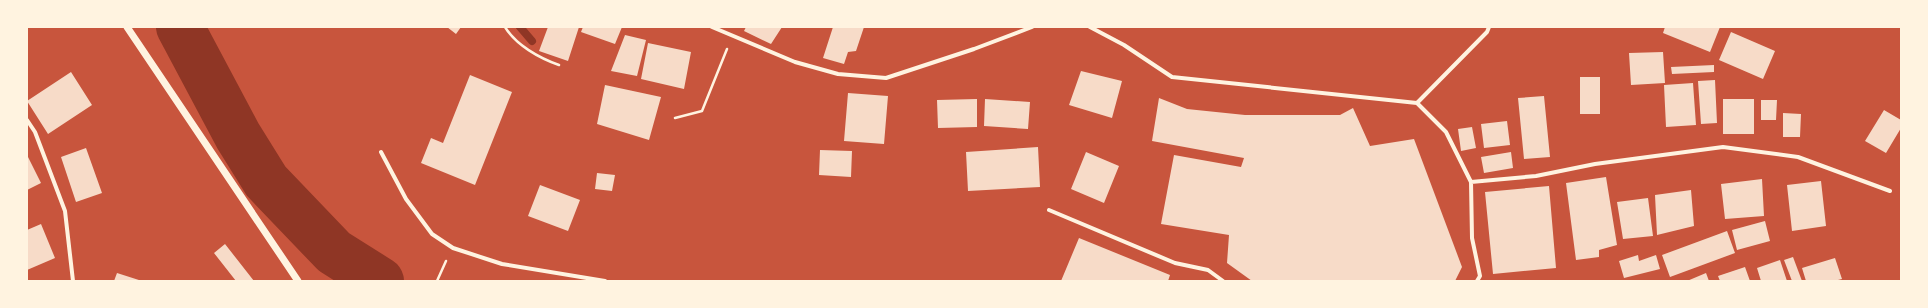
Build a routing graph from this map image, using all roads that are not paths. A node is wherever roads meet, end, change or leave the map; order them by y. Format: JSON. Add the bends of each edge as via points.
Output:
{"nodes":[{"id":1,"x":127,"y":27,"type":"edge"},
{"id":2,"x":712,"y":27,"type":"edge"},
{"id":3,"x":1032,"y":27,"type":"edge"},
{"id":4,"x":1090,"y":27,"type":"edge"},
{"id":5,"x":1489,"y":27,"type":"edge"},
{"id":6,"x":1417,"y":103,"type":"junction"},
{"id":7,"x":27,"y":120,"type":"edge"},
{"id":8,"x":382,"y":152,"type":"dead end"},
{"id":9,"x":1471,"y":182,"type":"junction"},
{"id":10,"x":1890,"y":191,"type":"dead end"},
{"id":11,"x":1049,"y":210,"type":"dead end"},
{"id":12,"x":73,"y":281,"type":"edge"},
{"id":13,"x":298,"y":281,"type":"edge"},
{"id":14,"x":606,"y":281,"type":"edge"},
{"id":15,"x":1223,"y":281,"type":"edge"},
{"id":16,"x":1477,"y":281,"type":"edge"}],
"edges":[{"from":1,"to":13,"type":"street"},
{"from":2,"to":3,"type":"street","via":[[794,62],[838,74],[886,78]]},
{"from":4,"to":6,"type":"street","via":[[1124,45],[1172,77]]},
{"from":5,"to":6,"type":"street","via":[[1488,32]]},
{"from":6,"to":9,"type":"street","via":[[1446,132]]},
{"from":7,"to":12,"type":"street","via":[[35,132],[65,211]]},
{"from":8,"to":14,"type":"street","via":[[406,199],[432,234],[453,248],[502,264]]},
{"from":9,"to":10,"type":"street","via":[[1536,176],[1595,164],[1723,147],[1798,157]]},
{"from":9,"to":16,"type":"street","via":[[1472,238],[1480,276]]},
{"from":11,"to":15,"type":"street","via":[[1175,263],[1208,270]]}]}
